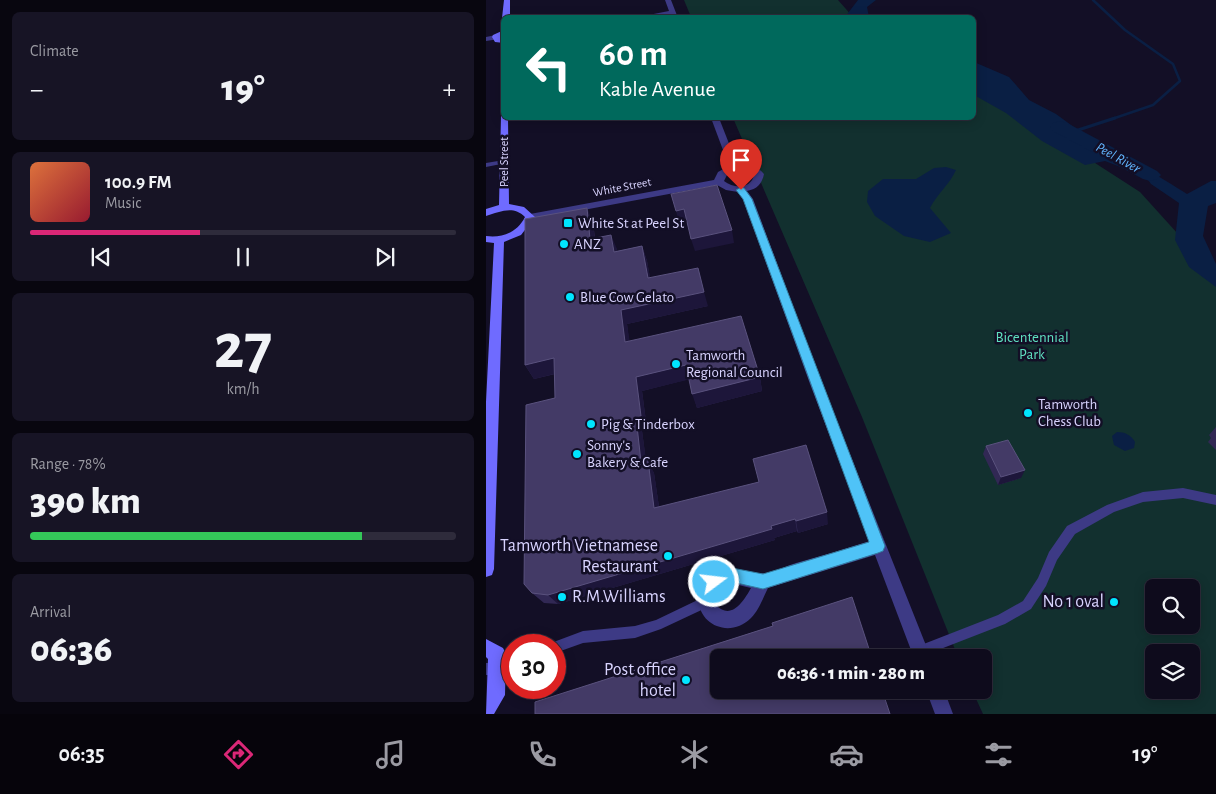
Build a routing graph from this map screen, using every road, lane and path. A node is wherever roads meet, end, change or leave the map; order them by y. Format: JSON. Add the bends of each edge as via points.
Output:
{"nodes":[{"id":1,"x":507,"y":0,"type":"edge"},
{"id":2,"x":668,"y":0,"type":"edge"},
{"id":3,"x":506,"y":15,"type":"edge"},
{"id":4,"x":674,"y":15,"type":"edge"},
{"id":5,"x":501,"y":34,"type":"edge"},
{"id":6,"x":496,"y":37,"type":"junction"},
{"id":7,"x":486,"y":39,"type":"edge"},
{"id":8,"x":501,"y":40,"type":"edge"},
{"id":9,"x":504,"y":120,"type":"edge"},
{"id":10,"x":715,"y":120,"type":"edge"},
{"id":11,"x":504,"y":162,"type":"junction"},
{"id":12,"x":486,"y":165,"type":"edge"},
{"id":13,"x":734,"y":167,"type":"junction"},
{"id":14,"x":719,"y":182,"type":"junction"},
{"id":15,"x":741,"y":190,"type":"junction"},
{"id":16,"x":504,"y":207,"type":"junction"},
{"id":17,"x":486,"y":213,"type":"edge"},
{"id":18,"x":530,"y":217,"type":"junction"},
{"id":19,"x":492,"y":240,"type":"edge"},
{"id":20,"x":1216,"y":500,"type":"edge"},
{"id":21,"x":878,"y":546,"type":"junction"},
{"id":22,"x":486,"y":569,"type":"edge"},
{"id":23,"x":763,"y":582,"type":"junction"},
{"id":24,"x":706,"y":602,"type":"junction"},
{"id":25,"x":566,"y":643,"type":"edge"},
{"id":26,"x":486,"y":648,"type":"edge"},
{"id":27,"x":919,"y":649,"type":"edge"},
{"id":28,"x":933,"y":649,"type":"edge"},
{"id":29,"x":498,"y":668,"type":"edge"},
{"id":30,"x":938,"y":699,"type":"edge"},
{"id":31,"x":486,"y":710,"type":"edge"},
{"id":32,"x":944,"y":714,"type":"edge"}],
"edges":[{"from":1,"to":3,"type":"main road"},
{"from":2,"to":4,"type":"street"},
{"from":5,"to":6,"type":"main road"},
{"from":6,"to":7,"type":"street"},
{"from":6,"to":8,"type":"main road"},
{"from":9,"to":11,"type":"main road","name":"Peel Street"},
{"from":10,"to":13,"type":"street"},
{"from":11,"to":12,"type":"lane"},
{"from":11,"to":16,"type":"main road","name":"Peel Street"},
{"from":13,"to":14,"type":"street","via":[[720,175]]},
{"from":13,"to":15,"type":"street","via":[[752,168],[759,174],[757,182]]},
{"from":14,"to":15,"type":"street","via":[[727,188]]},
{"from":14,"to":18,"type":"street","name":"White Street"},
{"from":15,"to":21,"type":"street","via":[[748,199]]},
{"from":16,"to":17,"type":"main road"},
{"from":16,"to":18,"type":"main road","via":[[520,208]]},
{"from":18,"to":19,"type":"main road","via":[[522,229],[508,238]]},
{"from":19,"to":22,"type":"main road"},
{"from":20,"to":28,"type":"lane","via":[[1183,493],[1144,497],[1111,508],[1071,530],[1027,604],[1001,620]]},
{"from":21,"to":23,"type":"street"},
{"from":21,"to":27,"type":"street"},
{"from":23,"to":24,"type":"street","via":[[732,575],[722,577],[708,590]]},
{"from":23,"to":24,"type":"street","via":[[752,604],[741,615],[717,618],[709,611]]},
{"from":24,"to":25,"type":"lane","via":[[635,632],[583,637]]},
{"from":26,"to":29,"type":"main road","via":[[497,654]]},
{"from":29,"to":31,"type":"main road","via":[[496,695]]},
{"from":30,"to":32,"type":"street"}]}
